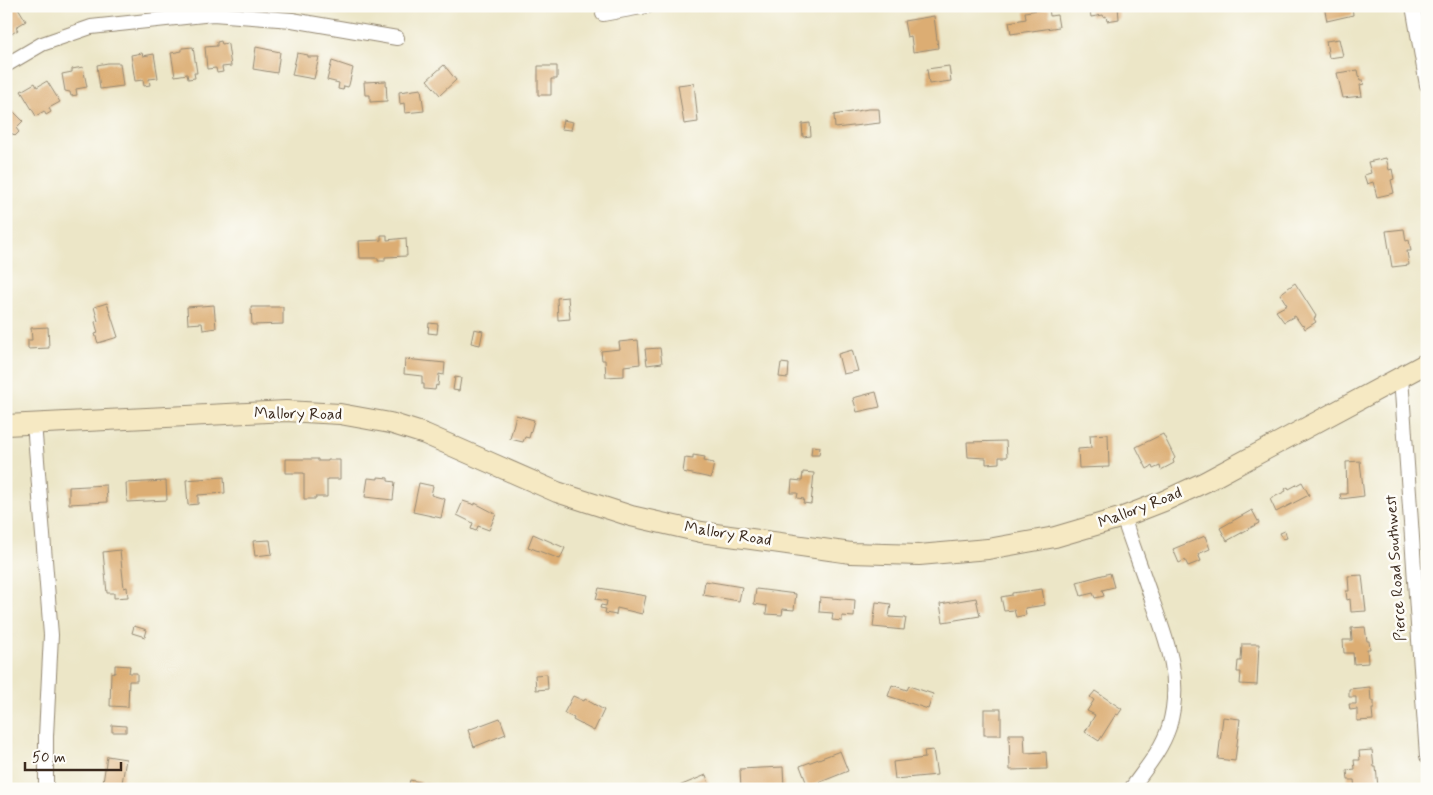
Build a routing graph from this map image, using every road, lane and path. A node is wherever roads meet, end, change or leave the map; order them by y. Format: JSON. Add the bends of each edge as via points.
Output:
{"nodes":[{"id":1,"x":647,"y":6,"type":"edge"},
{"id":2,"x":1413,"y":6,"type":"edge"},
{"id":3,"x":214,"y":10,"type":"edge"},
{"id":4,"x":603,"y":14,"type":"dead end"},
{"id":5,"x":397,"y":38,"type":"dead end"},
{"id":6,"x":6,"y":64,"type":"edge"},
{"id":7,"x":1427,"y":85,"type":"edge"},
{"id":8,"x":1427,"y":363,"type":"edge"},
{"id":9,"x":1401,"y":377,"type":"junction"},
{"id":10,"x":34,"y":423,"type":"junction"},
{"id":11,"x":6,"y":425,"type":"edge"},
{"id":12,"x":1123,"y":517,"type":"junction"},
{"id":13,"x":1427,"y":756,"type":"edge"},
{"id":14,"x":46,"y":789,"type":"edge"},
{"id":15,"x":1131,"y":789,"type":"edge"}],
"edges":[{"from":1,"to":4,"type":"street"},
{"from":2,"to":7,"type":"street"},
{"from":3,"to":5,"type":"street"},
{"from":3,"to":6,"type":"street","via":[[91,27],[42,44]]},
{"from":8,"to":9,"type":"street","name":"Mallory Road"},
{"from":9,"to":12,"type":"street","name":"Mallory Road","via":[[1205,482]]},
{"from":9,"to":13,"type":"street","name":"Pierce Road Southwest"},
{"from":10,"to":11,"type":"street","name":"Mallory Road"},
{"from":10,"to":12,"type":"street","name":"Mallory Road","via":[[286,411],[354,416],[425,434],[557,492],[631,516],[701,532],[851,553],[919,555],[988,549],[1055,537]]},
{"from":10,"to":14,"type":"street","via":[[51,635]]},
{"from":12,"to":15,"type":"street","via":[[1169,646],[1175,694],[1168,727],[1156,756]]}]}
